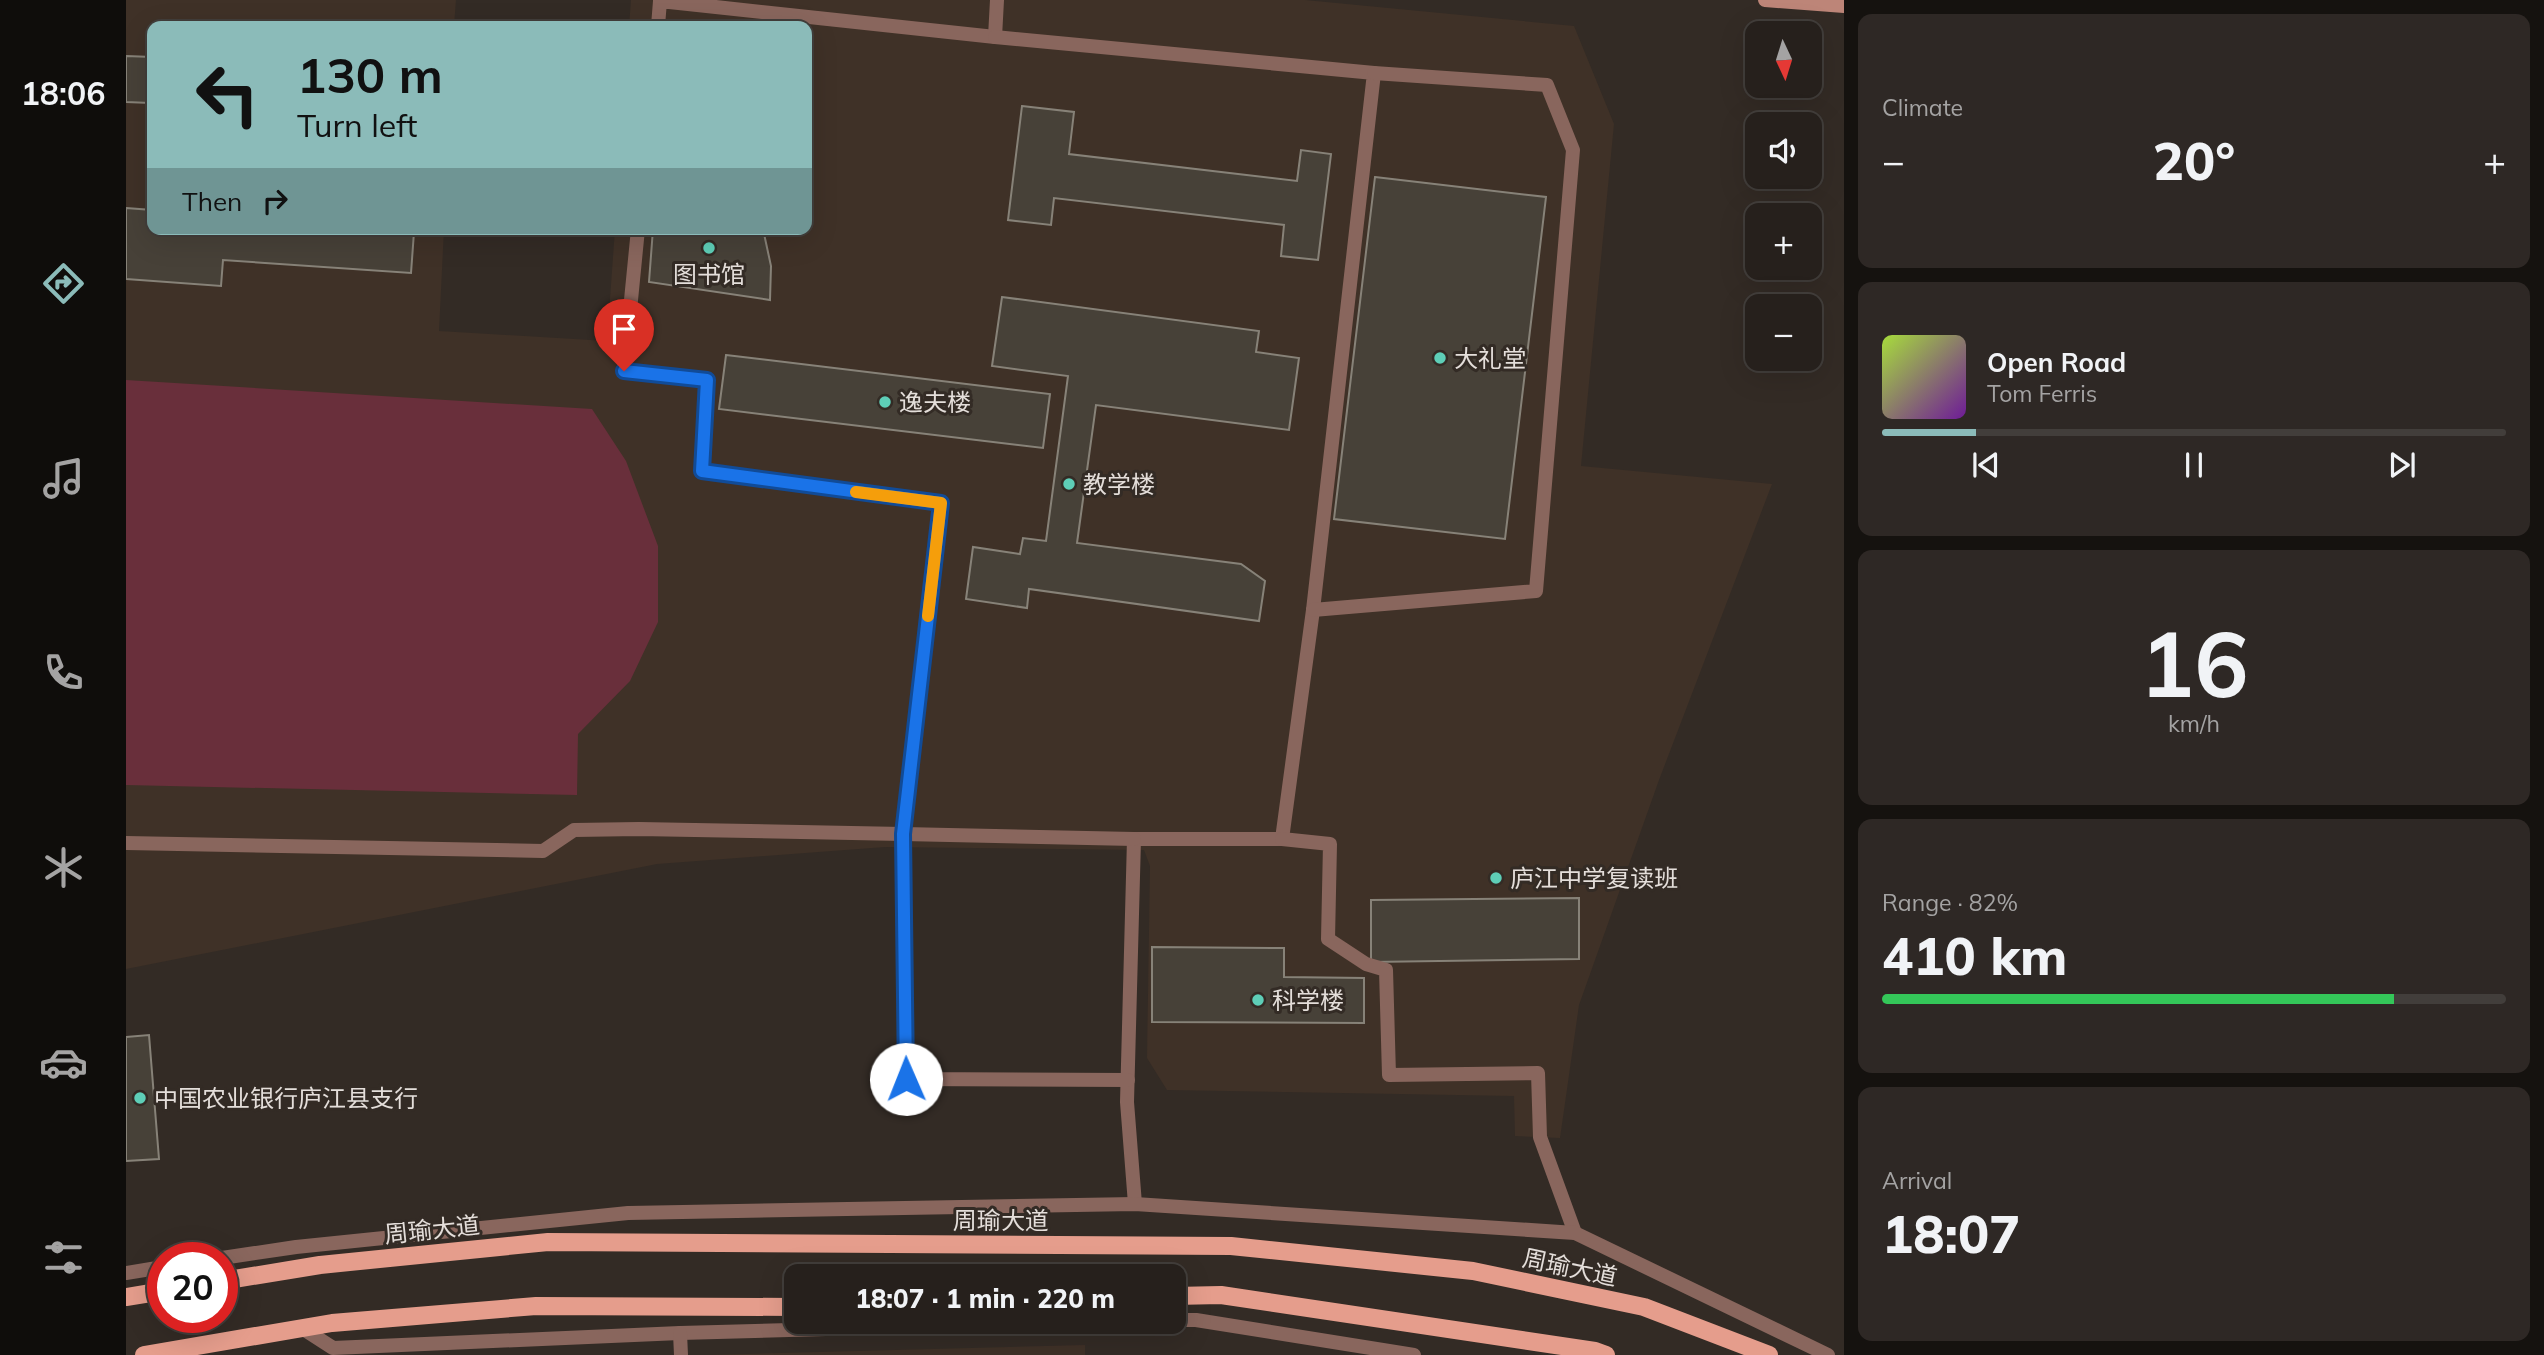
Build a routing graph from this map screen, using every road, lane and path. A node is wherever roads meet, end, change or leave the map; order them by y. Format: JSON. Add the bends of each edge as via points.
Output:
{"nodes":[{"id":1,"x":997,"y":0,"type":"edge"},
{"id":2,"x":1765,"y":0,"type":"edge"},
{"id":3,"x":1844,"y":6,"type":"edge"},
{"id":4,"x":658,"y":21,"type":"edge"},
{"id":5,"x":995,"y":37,"type":"junction"},
{"id":6,"x":1374,"y":73,"type":"junction"},
{"id":7,"x":637,"y":235,"type":"edge"},
{"id":8,"x":1313,"y":610,"type":"junction"},
{"id":9,"x":903,"y":834,"type":"junction"},
{"id":10,"x":1134,"y":838,"type":"junction"},
{"id":11,"x":1282,"y":839,"type":"junction"},
{"id":12,"x":126,"y":843,"type":"edge"},
{"id":13,"x":1128,"y":1080,"type":"junction"},
{"id":14,"x":1135,"y":1204,"type":"junction"},
{"id":15,"x":1575,"y":1233,"type":"junction"},
{"id":16,"x":238,"y":1256,"type":"edge"},
{"id":17,"x":147,"y":1270,"type":"edge"},
{"id":18,"x":126,"y":1273,"type":"edge"},
{"id":19,"x":238,"y":1278,"type":"edge"},
{"id":20,"x":147,"y":1294,"type":"edge"},
{"id":21,"x":1186,"y":1296,"type":"edge"},
{"id":22,"x":126,"y":1297,"type":"edge"},
{"id":23,"x":784,"y":1307,"type":"edge"},
{"id":24,"x":1186,"y":1320,"type":"edge"},
{"id":25,"x":332,"y":1322,"type":"junction"},
{"id":26,"x":302,"y":1328,"type":"junction"},
{"id":27,"x":784,"y":1330,"type":"edge"},
{"id":28,"x":680,"y":1333,"type":"junction"},
{"id":29,"x":334,"y":1351,"type":"edge"},
{"id":30,"x":144,"y":1355,"type":"edge"},
{"id":31,"x":189,"y":1355,"type":"edge"},
{"id":32,"x":681,"y":1355,"type":"edge"},
{"id":33,"x":1415,"y":1355,"type":"edge"},
{"id":34,"x":1606,"y":1355,"type":"edge"},
{"id":35,"x":1769,"y":1355,"type":"edge"},
{"id":36,"x":1828,"y":1355,"type":"edge"}],
"edges":[{"from":1,"to":5,"type":"street"},
{"from":2,"to":3,"type":"main road"},
{"from":4,"to":5,"type":"street","via":[[660,1]]},
{"from":5,"to":6,"type":"street"},
{"from":6,"to":8,"type":"street"},
{"from":6,"to":8,"type":"street","via":[[1547,85],[1573,150],[1536,592]]},
{"from":7,"to":9,"type":"street","via":[[624,371],[707,380],[702,471],[941,503]]},
{"from":8,"to":11,"type":"street"},
{"from":9,"to":10,"type":"street"},
{"from":9,"to":12,"type":"street","via":[[573,830],[543,851]]},
{"from":9,"to":13,"type":"street","via":[[906,1079]]},
{"from":10,"to":11,"type":"street"},
{"from":10,"to":13,"type":"street"},
{"from":11,"to":15,"type":"street","via":[[1330,844],[1328,939],[1366,964],[1386,970],[1389,1075],[1538,1073],[1540,1137]]},
{"from":13,"to":14,"type":"street"},
{"from":14,"to":15,"type":"street"},
{"from":14,"to":16,"type":"street","via":[[628,1213]]},
{"from":15,"to":36,"type":"street"},
{"from":17,"to":18,"type":"street"},
{"from":19,"to":35,"type":"main road","name":"周瑜大道","via":[[320,1265],[548,1242],[1230,1247],[1472,1271],[1644,1307]]},
{"from":20,"to":22,"type":"main road"},
{"from":21,"to":34,"type":"main road","via":[[1221,1295]]},
{"from":23,"to":25,"type":"main road","via":[[536,1306]]},
{"from":24,"to":33,"type":"street"},
{"from":25,"to":26,"type":"main road"},
{"from":25,"to":29,"type":"street"},
{"from":26,"to":29,"type":"street"},
{"from":26,"to":30,"type":"main road"},
{"from":26,"to":31,"type":"street"},
{"from":27,"to":28,"type":"street"},
{"from":28,"to":29,"type":"street"},
{"from":28,"to":32,"type":"street"}]}
